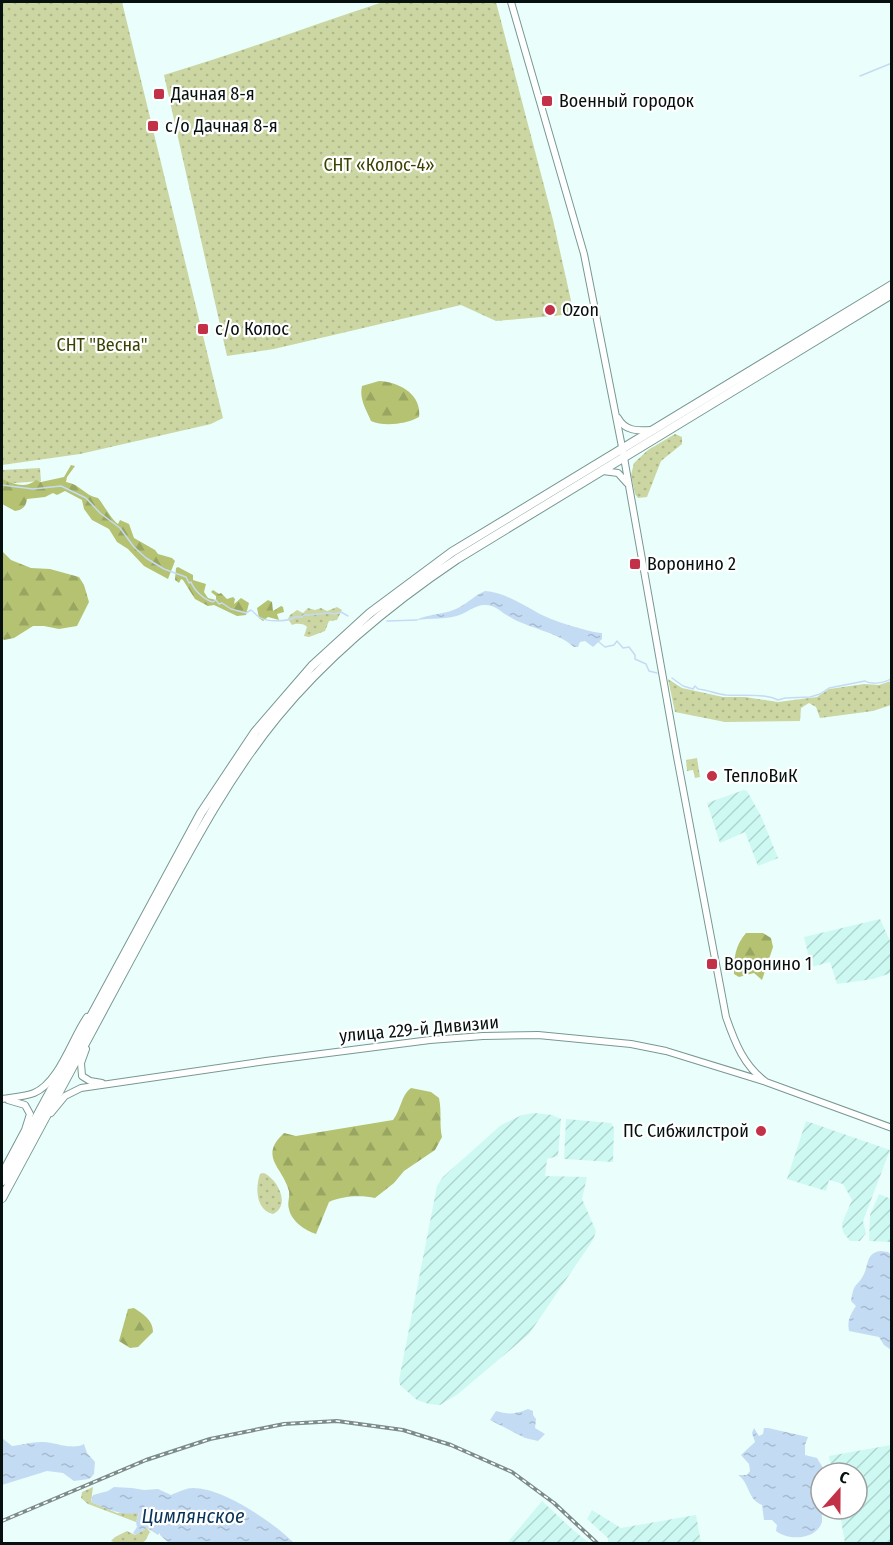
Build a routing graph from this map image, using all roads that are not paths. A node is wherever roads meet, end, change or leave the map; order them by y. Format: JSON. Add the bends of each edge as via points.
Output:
{"nodes":[{"id":1,"x":511,"y":2,"type":"edge"},
{"id":2,"x":891,"y":285,"type":"edge"},
{"id":3,"x":891,"y":294,"type":"edge"},
{"id":4,"x":614,"y":411,"type":"junction"},
{"id":5,"x":651,"y":430,"type":"junction"},
{"id":6,"x":622,"y":447,"type":"junction"},
{"id":7,"x":624,"y":456,"type":"junction"},
{"id":8,"x":594,"y":474,"type":"junction"},
{"id":9,"x":629,"y":485,"type":"junction"},
{"id":10,"x":159,"y":906,"type":"junction"},
{"id":11,"x":98,"y":1002,"type":"junction"},
{"id":12,"x":743,"y":1058,"type":"junction"},
{"id":13,"x":750,"y":1068,"type":"junction"},
{"id":14,"x":725,"y":1070,"type":"junction"},
{"id":15,"x":115,"y":1083,"type":"junction"},
{"id":16,"x":766,"y":1083,"type":"junction"},
{"id":17,"x":2,"y":1099,"type":"edge"},
{"id":18,"x":891,"y":1128,"type":"edge"},
{"id":19,"x":2,"y":1173,"type":"edge"},
{"id":20,"x":2,"y":1181,"type":"edge"},
{"id":21,"x":2,"y":1198,"type":"edge"}],
"edges":[{"from":1,"to":4,"type":"street","via":[[584,254]]},
{"from":2,"to":5,"type":"highway"},
{"from":3,"to":7,"type":"highway"},
{"from":4,"to":5,"type":"street","via":[[625,427]]},
{"from":4,"to":6,"type":"street"},
{"from":5,"to":6,"type":"highway"},
{"from":6,"to":7,"type":"street"},
{"from":6,"to":11,"type":"highway","via":[[427,569],[350,630],[298,680],[255,732],[215,791]]},
{"from":7,"to":8,"type":"highway"},
{"from":7,"to":9,"type":"street"},
{"from":8,"to":9,"type":"street","via":[[614,471]]},
{"from":8,"to":10,"type":"highway","via":[[431,576],[376,618],[324,666],[276,718],[235,775]]},
{"from":9,"to":12,"type":"street","via":[[715,963],[726,1017]]},
{"from":10,"to":15,"type":"street","via":[[82,1057],[84,1078]]},
{"from":10,"to":21,"type":"highway"},
{"from":11,"to":17,"type":"street","via":[[48,1083],[34,1093]]},
{"from":11,"to":20,"type":"highway"},
{"from":12,"to":13,"type":"street"},
{"from":12,"to":14,"type":"street","via":[[738,1070]]},
{"from":13,"to":14,"type":"street","via":[[742,1072]]},
{"from":13,"to":16,"type":"street"},
{"from":14,"to":15,"type":"street","name":"улица 229-й Дивизии","via":[[632,1044],[537,1035],[483,1036]]},
{"from":14,"to":16,"type":"street","name":"улица 229-й Дивизии"},
{"from":15,"to":21,"type":"street","via":[[76,1090],[62,1099]]},
{"from":16,"to":18,"type":"street","name":"улица 229-й Дивизии"},
{"from":17,"to":19,"type":"street","via":[[22,1103],[30,1114]]}]}
